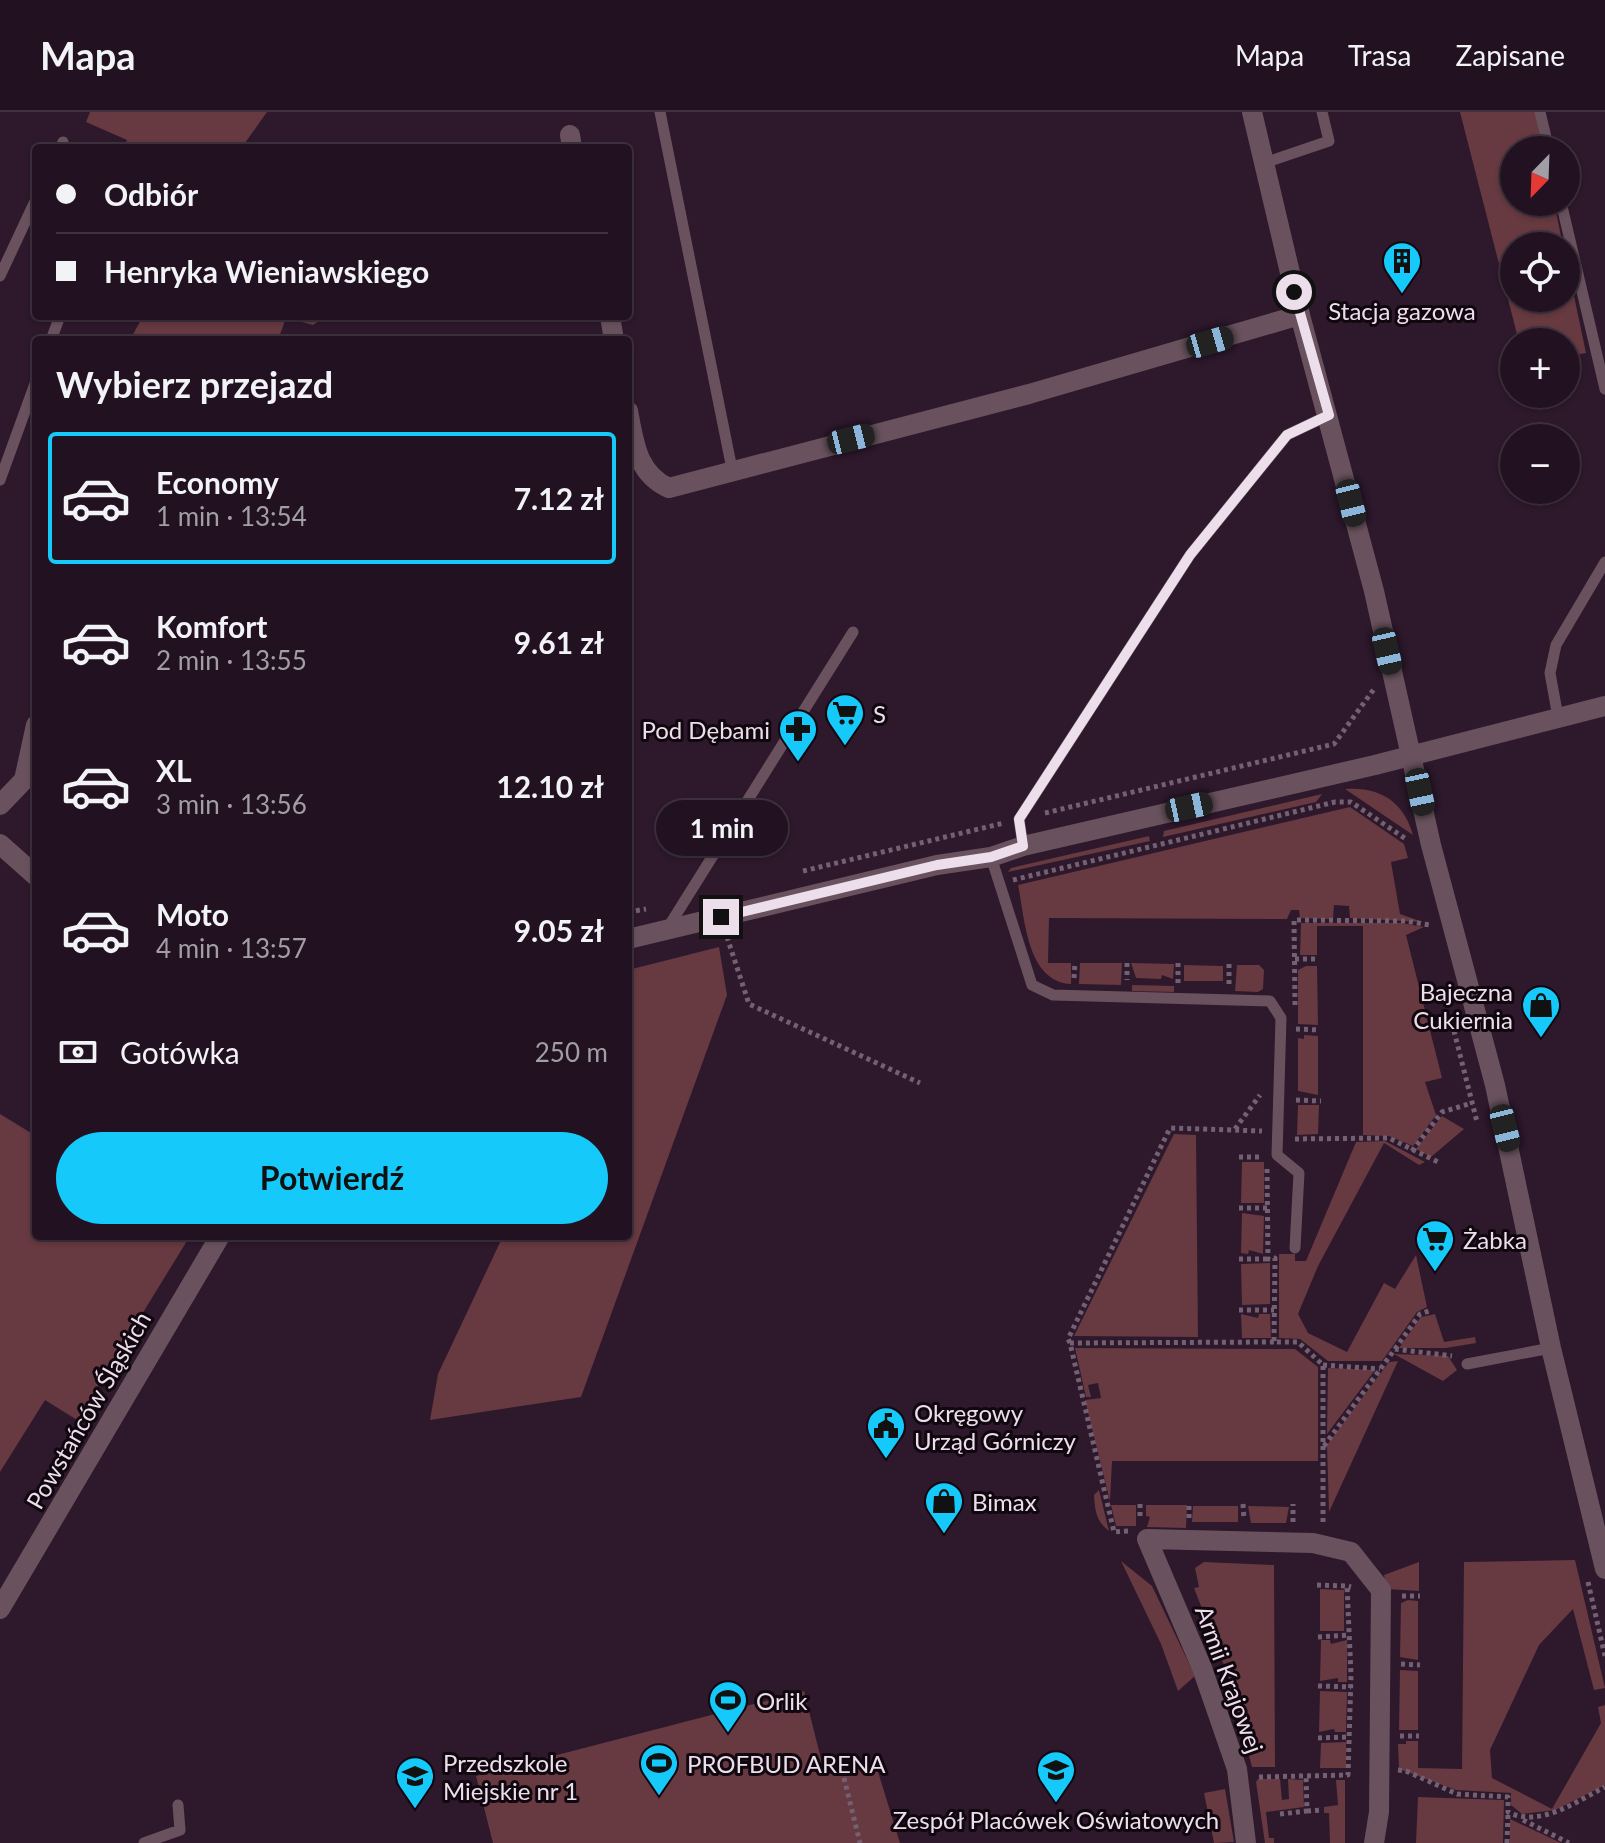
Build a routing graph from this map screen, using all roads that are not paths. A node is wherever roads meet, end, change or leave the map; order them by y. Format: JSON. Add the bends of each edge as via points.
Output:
{"nodes":[{"id":1,"x":660,"y":112,"type":"edge"},
{"id":2,"x":1252,"y":112,"type":"edge"},
{"id":3,"x":1322,"y":112,"type":"edge"},
{"id":4,"x":1540,"y":112,"type":"edge"},
{"id":5,"x":1546,"y":136,"type":"edge"},
{"id":6,"x":1264,"y":163,"type":"junction"},
{"id":7,"x":32,"y":208,"type":"edge"},
{"id":8,"x":1564,"y":216,"type":"edge"},
{"id":9,"x":0,"y":276,"type":"edge"},
{"id":10,"x":1300,"y":315,"type":"junction"},
{"id":11,"x":1605,"y":389,"type":"edge"},
{"id":12,"x":32,"y":392,"type":"edge"},
{"id":13,"x":1329,"y":415,"type":"junction"},
{"id":14,"x":632,"y":432,"type":"edge"},
{"id":15,"x":732,"y":469,"type":"junction"},
{"id":16,"x":0,"y":480,"type":"edge"},
{"id":17,"x":1605,"y":562,"type":"edge"},
{"id":18,"x":853,"y":632,"type":"dead end"},
{"id":19,"x":1605,"y":706,"type":"edge"},
{"id":20,"x":1558,"y":717,"type":"junction"},
{"id":21,"x":32,"y":743,"type":"edge"},
{"id":22,"x":1412,"y":754,"type":"junction"},
{"id":23,"x":0,"y":805,"type":"edge"},
{"id":24,"x":0,"y":844,"type":"edge"},
{"id":25,"x":1023,"y":846,"type":"junction"},
{"id":26,"x":991,"y":857,"type":"junction"},
{"id":27,"x":32,"y":872,"type":"edge"},
{"id":28,"x":667,"y":929,"type":"junction"},
{"id":29,"x":632,"y":938,"type":"edge"},
{"id":30,"x":218,"y":1240,"type":"edge"},
{"id":31,"x":1295,"y":1248,"type":"dead end"},
{"id":32,"x":1551,"y":1348,"type":"junction"},
{"id":33,"x":1467,"y":1364,"type":"road end"},
{"id":34,"x":1595,"y":1570,"type":"edge"},
{"id":35,"x":0,"y":1609,"type":"edge"},
{"id":36,"x":178,"y":1805,"type":"dead end"},
{"id":37,"x":144,"y":1843,"type":"edge"},
{"id":38,"x":1246,"y":1843,"type":"edge"},
{"id":39,"x":1374,"y":1843,"type":"edge"}],
"edges":[{"from":1,"to":15,"type":"lane"},
{"from":2,"to":6,"type":"street"},
{"from":3,"to":6,"type":"lane","via":[[1329,141]]},
{"from":4,"to":5,"type":"lane"},
{"from":6,"to":10,"type":"street"},
{"from":7,"to":9,"type":"lane"},
{"from":8,"to":11,"type":"lane"},
{"from":10,"to":13,"type":"street"},
{"from":10,"to":15,"type":"street","via":[[1029,394]]},
{"from":12,"to":16,"type":"lane"},
{"from":13,"to":22,"type":"street"},
{"from":13,"to":25,"type":"lane","via":[[1287,435],[1190,555],[1019,819]]},
{"from":14,"to":15,"type":"street","via":[[636,454],[654,482],[669,488]]},
{"from":17,"to":20,"type":"lane","via":[[1556,645],[1550,673]]},
{"from":18,"to":28,"type":"lane"},
{"from":19,"to":20,"type":"street"},
{"from":20,"to":22,"type":"street"},
{"from":21,"to":23,"type":"street","via":[[24,780]]},
{"from":22,"to":25,"type":"street"},
{"from":22,"to":32,"type":"street","via":[[1497,1093]]},
{"from":24,"to":27,"type":"street"},
{"from":25,"to":26,"type":"street"},
{"from":26,"to":28,"type":"street"},
{"from":26,"to":31,"type":"lane","via":[[1032,985],[1053,995],[1270,1001],[1281,1018],[1277,1155],[1299,1173]]},
{"from":28,"to":29,"type":"street"},
{"from":30,"to":35,"type":"street","name":"Powstańców Śląskich"},
{"from":32,"to":33,"type":"lane"},
{"from":32,"to":34,"type":"street"},
{"from":36,"to":37,"type":"lane","via":[[180,1830]]},
{"from":38,"to":39,"type":"street","name":"Armii Krajowej","via":[[1237,1769],[1202,1668],[1144,1535],[1313,1543],[1351,1552],[1388,1596]]}]}
